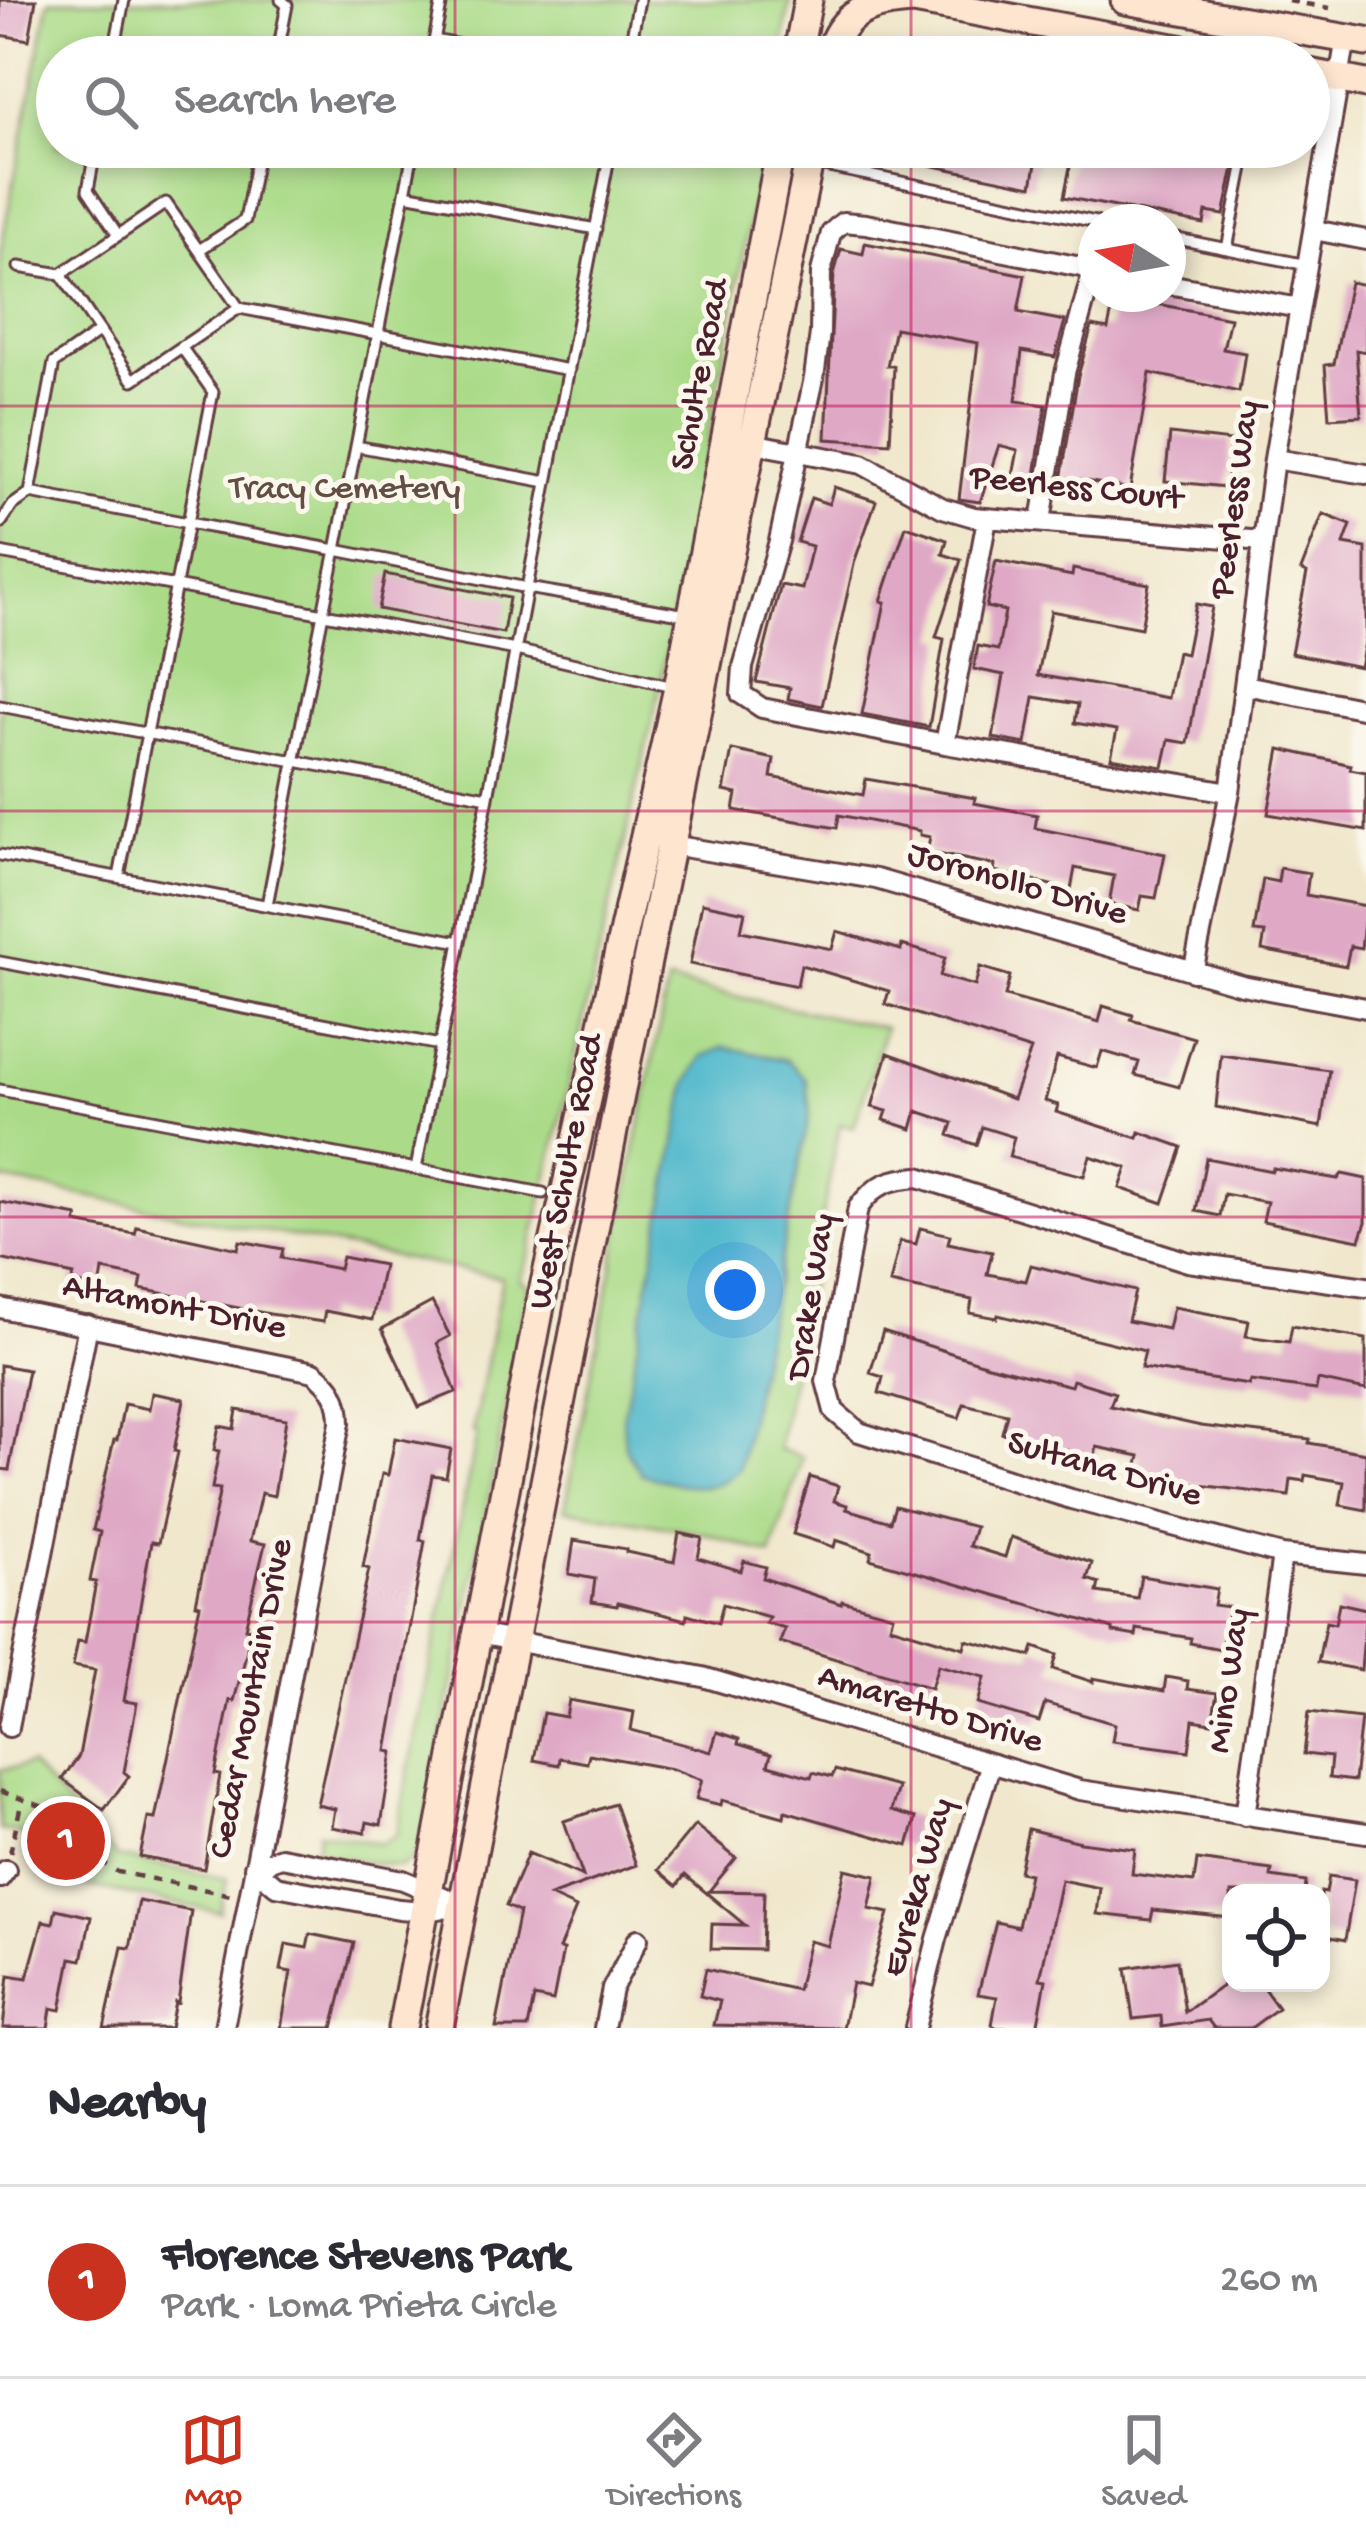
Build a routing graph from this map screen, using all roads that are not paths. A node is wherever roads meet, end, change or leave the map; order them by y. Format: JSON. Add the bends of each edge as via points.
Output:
{"nodes":[{"id":1,"x":124,"y":0,"type":"edge"},
{"id":2,"x":281,"y":0,"type":"edge"},
{"id":3,"x":442,"y":0,"type":"edge"},
{"id":4,"x":639,"y":0,"type":"edge"},
{"id":5,"x":808,"y":0,"type":"edge"},
{"id":6,"x":823,"y":0,"type":"edge"},
{"id":7,"x":915,"y":0,"type":"edge"},
{"id":8,"x":1125,"y":0,"type":"edge"},
{"id":9,"x":117,"y":36,"type":"edge"},
{"id":10,"x":281,"y":36,"type":"edge"},
{"id":11,"x":435,"y":36,"type":"edge"},
{"id":12,"x":632,"y":36,"type":"edge"},
{"id":13,"x":801,"y":36,"type":"edge"},
{"id":14,"x":817,"y":36,"type":"edge"},
{"id":15,"x":837,"y":36,"type":"edge"},
{"id":16,"x":1109,"y":36,"type":"edge"},
{"id":17,"x":1356,"y":40,"type":"edge"},
{"id":18,"x":1352,"y":81,"type":"edge"},
{"id":19,"x":1330,"y":167,"type":"edge"},
{"id":20,"x":92,"y":168,"type":"edge"},
{"id":21,"x":255,"y":168,"type":"edge"},
{"id":22,"x":410,"y":168,"type":"edge"},
{"id":23,"x":607,"y":168,"type":"edge"},
{"id":24,"x":777,"y":168,"type":"edge"},
{"id":25,"x":804,"y":168,"type":"edge"},
{"id":26,"x":845,"y":168,"type":"edge"},
{"id":27,"x":858,"y":168,"type":"edge"},
{"id":28,"x":1243,"y":168,"type":"edge"},
{"id":29,"x":1330,"y":168,"type":"edge"},
{"id":30,"x":857,"y":173,"type":"junction"},
{"id":31,"x":405,"y":194,"type":"junction"},
{"id":32,"x":1078,"y":218,"type":"edge"},
{"id":33,"x":596,"y":229,"type":"junction"},
{"id":34,"x":1314,"y":230,"type":"junction"},
{"id":35,"x":118,"y":235,"type":"junction"},
{"id":36,"x":1366,"y":239,"type":"edge"},
{"id":37,"x":1186,"y":241,"type":"edge"},
{"id":38,"x":1227,"y":249,"type":"junction"},
{"id":39,"x":200,"y":250,"type":"junction"},
{"id":40,"x":1307,"y":265,"type":"junction"},
{"id":41,"x":19,"y":267,"type":"dead end"},
{"id":42,"x":1078,"y":267,"type":"edge"},
{"id":43,"x":61,"y":274,"type":"junction"},
{"id":44,"x":1186,"y":287,"type":"edge"},
{"id":45,"x":238,"y":308,"type":"junction"},
{"id":46,"x":1299,"y":308,"type":"junction"},
{"id":47,"x":1083,"y":312,"type":"edge"},
{"id":48,"x":100,"y":331,"type":"junction"},
{"id":49,"x":378,"y":334,"type":"junction"},
{"id":50,"x":182,"y":348,"type":"junction"},
{"id":51,"x":569,"y":370,"type":"junction"},
{"id":52,"x":751,"y":443,"type":"junction"},
{"id":53,"x":356,"y":446,"type":"junction"},
{"id":54,"x":797,"y":451,"type":"junction"},
{"id":55,"x":1274,"y":460,"type":"junction"},
{"id":56,"x":1366,"y":474,"type":"edge"},
{"id":57,"x":547,"y":482,"type":"junction"},
{"id":58,"x":30,"y":493,"type":"junction"},
{"id":59,"x":987,"y":519,"type":"junction"},
{"id":60,"x":1040,"y":521,"type":"junction"},
{"id":61,"x":188,"y":523,"type":"junction"},
{"id":62,"x":0,"y":524,"type":"edge"},
{"id":63,"x":1263,"y":542,"type":"junction"},
{"id":64,"x":336,"y":550,"type":"junction"},
{"id":65,"x":0,"y":553,"type":"edge"},
{"id":66,"x":175,"y":586,"type":"junction"},
{"id":67,"x":527,"y":588,"type":"junction"},
{"id":68,"x":322,"y":614,"type":"junction"},
{"id":69,"x":692,"y":616,"type":"junction"},
{"id":70,"x":516,"y":650,"type":"junction"},
{"id":71,"x":1245,"y":685,"type":"junction"},
{"id":72,"x":678,"y":688,"type":"junction"},
{"id":73,"x":0,"y":706,"type":"edge"},
{"id":74,"x":1366,"y":710,"type":"edge"},
{"id":75,"x":146,"y":733,"type":"junction"},
{"id":76,"x":945,"y":744,"type":"junction"},
{"id":77,"x":295,"y":761,"type":"junction"},
{"id":78,"x":1229,"y":792,"type":"junction"},
{"id":79,"x":488,"y":797,"type":"junction"},
{"id":80,"x":658,"y":842,"type":"junction"},
{"id":81,"x":0,"y":855,"type":"edge"},
{"id":82,"x":119,"y":877,"type":"junction"},
{"id":83,"x":267,"y":905,"type":"junction"},
{"id":84,"x":460,"y":942,"type":"junction"},
{"id":85,"x":0,"y":962,"type":"edge"},
{"id":86,"x":1193,"y":972,"type":"junction"},
{"id":87,"x":1366,"y":1008,"type":"edge"},
{"id":88,"x":440,"y":1045,"type":"junction"},
{"id":89,"x":0,"y":1090,"type":"edge"},
{"id":90,"x":416,"y":1168,"type":"junction"},
{"id":91,"x":543,"y":1193,"type":"dead end"},
{"id":92,"x":1366,"y":1286,"type":"edge"},
{"id":93,"x":0,"y":1308,"type":"edge"},
{"id":94,"x":88,"y":1324,"type":"junction"},
{"id":95,"x":331,"y":1385,"type":"joint"},
{"id":96,"x":835,"y":1411,"type":"joint"},
{"id":97,"x":1282,"y":1555,"type":"junction"},
{"id":98,"x":1366,"y":1564,"type":"edge"},
{"id":99,"x":478,"y":1634,"type":"junction"},
{"id":100,"x":514,"y":1640,"type":"junction"},
{"id":101,"x":9,"y":1727,"type":"dead end"},
{"id":102,"x":990,"y":1766,"type":"junction"},
{"id":103,"x":1245,"y":1816,"type":"junction"},
{"id":104,"x":1366,"y":1833,"type":"edge"},
{"id":105,"x":254,"y":1867,"type":"junction"},
{"id":106,"x":427,"y":1899,"type":"junction"},
{"id":107,"x":463,"y":1905,"type":"junction"},
{"id":108,"x":638,"y":1939,"type":"dead end"},
{"id":109,"x":224,"y":2028,"type":"edge"},
{"id":110,"x":402,"y":2028,"type":"edge"},
{"id":111,"x":439,"y":2028,"type":"edge"},
{"id":112,"x":604,"y":2028,"type":"edge"},
{"id":113,"x":915,"y":2028,"type":"edge"}],
"edges":[{"from":1,"to":9,"type":"lane"},
{"from":2,"to":10,"type":"lane"},
{"from":3,"to":11,"type":"lane"},
{"from":4,"to":12,"type":"lane"},
{"from":5,"to":13,"type":"main road"},
{"from":6,"to":14,"type":"main road"},
{"from":7,"to":15,"type":"main road","via":[[867,6]]},
{"from":7,"to":16,"type":"main road"},
{"from":8,"to":17,"type":"main road"},
{"from":17,"to":18,"type":"street","name":"Peerless Way"},
{"from":18,"to":19,"type":"street","name":"Peerless Way"},
{"from":20,"to":35,"type":"lane","via":[[88,190]]},
{"from":21,"to":39,"type":"lane","via":[[245,220]]},
{"from":22,"to":31,"type":"lane"},
{"from":23,"to":33,"type":"lane"},
{"from":24,"to":69,"type":"main road","name":"Schulte Road"},
{"from":25,"to":52,"type":"main road","name":"West Schulte Road"},
{"from":26,"to":30,"type":"lane"},
{"from":27,"to":30,"type":"lane"},
{"from":28,"to":38,"type":"lane"},
{"from":29,"to":34,"type":"street","name":"Peerless Way"},
{"from":30,"to":32,"type":"lane"},
{"from":31,"to":33,"type":"lane"},
{"from":31,"to":49,"type":"lane"},
{"from":33,"to":51,"type":"lane"},
{"from":34,"to":36,"type":"street"},
{"from":34,"to":40,"type":"street","name":"Peerless Way"},
{"from":35,"to":39,"type":"lane","via":[[166,202]]},
{"from":35,"to":43,"type":"lane"},
{"from":37,"to":38,"type":"lane"},
{"from":38,"to":40,"type":"lane"},
{"from":39,"to":45,"type":"lane"},
{"from":40,"to":46,"type":"street","name":"Peerless Way"},
{"from":41,"to":43,"type":"lane"},
{"from":42,"to":54,"type":"street","via":[[843,222],[831,232],[821,272],[818,355]]},
{"from":43,"to":48,"type":"lane"},
{"from":44,"to":46,"type":"street"},
{"from":45,"to":49,"type":"lane"},
{"from":45,"to":50,"type":"lane"},
{"from":46,"to":55,"type":"street","name":"Peerless Way"},
{"from":47,"to":60,"type":"street"},
{"from":48,"to":50,"type":"lane","via":[[133,380]]},
{"from":48,"to":58,"type":"lane","via":[[54,363]]},
{"from":49,"to":51,"type":"lane"},
{"from":49,"to":53,"type":"lane"},
{"from":50,"to":61,"type":"lane","via":[[213,392]]},
{"from":51,"to":57,"type":"lane"},
{"from":52,"to":54,"type":"street","name":"Peerless Court"},
{"from":52,"to":80,"type":"main road","name":"West Schulte Road"},
{"from":53,"to":57,"type":"lane"},
{"from":53,"to":64,"type":"lane"},
{"from":54,"to":59,"type":"street","name":"Peerless Court","via":[[862,464],[943,508]]},
{"from":54,"to":76,"type":"street","via":[[741,694],[762,708]]},
{"from":55,"to":56,"type":"street"},
{"from":55,"to":63,"type":"street","name":"Peerless Way"},
{"from":57,"to":67,"type":"lane"},
{"from":58,"to":61,"type":"lane"},
{"from":58,"to":62,"type":"lane"},
{"from":59,"to":60,"type":"street","name":"Peerless Court"},
{"from":59,"to":76,"type":"street"},
{"from":60,"to":63,"type":"street","name":"Peerless Court"},
{"from":61,"to":64,"type":"lane"},
{"from":61,"to":66,"type":"lane"},
{"from":63,"to":71,"type":"street","name":"Peerless Way"},
{"from":64,"to":67,"type":"lane"},
{"from":64,"to":68,"type":"lane"},
{"from":65,"to":66,"type":"lane"},
{"from":66,"to":68,"type":"lane"},
{"from":66,"to":75,"type":"lane"},
{"from":67,"to":69,"type":"lane"},
{"from":67,"to":70,"type":"lane"},
{"from":68,"to":70,"type":"lane"},
{"from":68,"to":77,"type":"lane"},
{"from":69,"to":72,"type":"main road","name":"West Schulte Road"},
{"from":70,"to":72,"type":"lane"},
{"from":70,"to":79,"type":"lane"},
{"from":71,"to":74,"type":"street"},
{"from":71,"to":78,"type":"street","name":"Peerless Way"},
{"from":72,"to":80,"type":"main road","name":"West Schulte Road"},
{"from":73,"to":75,"type":"lane"},
{"from":75,"to":77,"type":"lane"},
{"from":75,"to":82,"type":"lane"},
{"from":76,"to":78,"type":"street"},
{"from":77,"to":79,"type":"lane"},
{"from":77,"to":83,"type":"lane"},
{"from":78,"to":86,"type":"street","name":"Peerless Way"},
{"from":79,"to":84,"type":"lane"},
{"from":80,"to":86,"type":"street","name":"Joronollo Drive","via":[[876,879]]},
{"from":80,"to":99,"type":"main road","name":"West Schulte Road","via":[[541,1300]]},
{"from":80,"to":100,"type":"main road","name":"West Schulte Road"},
{"from":81,"to":82,"type":"lane"},
{"from":82,"to":83,"type":"lane"},
{"from":83,"to":84,"type":"lane"},
{"from":84,"to":88,"type":"lane"},
{"from":85,"to":88,"type":"lane"},
{"from":86,"to":87,"type":"street","name":"Joronollo Drive"},
{"from":88,"to":90,"type":"lane"},
{"from":89,"to":90,"type":"lane"},
{"from":90,"to":91,"type":"lane"},
{"from":92,"to":96,"type":"street","name":"Drake Way","via":[[1188,1262],[918,1177],[891,1179],[858,1208],[826,1381]]},
{"from":93,"to":94,"type":"street","name":"Altamont Drive"},
{"from":94,"to":95,"type":"street","name":"Altamont Drive","via":[[268,1360]]},
{"from":94,"to":101,"type":"street"},
{"from":95,"to":105,"type":"street","name":"Cedar Mountain Drive","via":[[340,1423]]},
{"from":96,"to":97,"type":"street","name":"Sultana Drive","via":[[859,1432]]},
{"from":97,"to":98,"type":"street","name":"Sultana Drive"},
{"from":97,"to":103,"type":"street","name":"Mino Way"},
{"from":99,"to":100,"type":"street","name":"Amaretto Drive"},
{"from":99,"to":106,"type":"main road","name":"West Schulte Road"},
{"from":100,"to":102,"type":"street","name":"Amaretto Drive","via":[[703,1677]]},
{"from":100,"to":107,"type":"main road","name":"West Schulte Road"},
{"from":102,"to":103,"type":"street","name":"Amaretto Drive","via":[[1134,1801]]},
{"from":102,"to":113,"type":"street","name":"Eureka Way"},
{"from":103,"to":104,"type":"street","name":"Amaretto Drive"},
{"from":105,"to":106,"type":"street","via":[[281,1857]]},
{"from":105,"to":106,"type":"street","via":[[275,1886]]},
{"from":105,"to":109,"type":"street","name":"Cedar Mountain Drive"},
{"from":106,"to":107,"type":"street"},
{"from":106,"to":110,"type":"main road","name":"West Schulte Road"},
{"from":107,"to":111,"type":"main road","name":"West Schulte Road"},
{"from":108,"to":112,"type":"street"}]}
